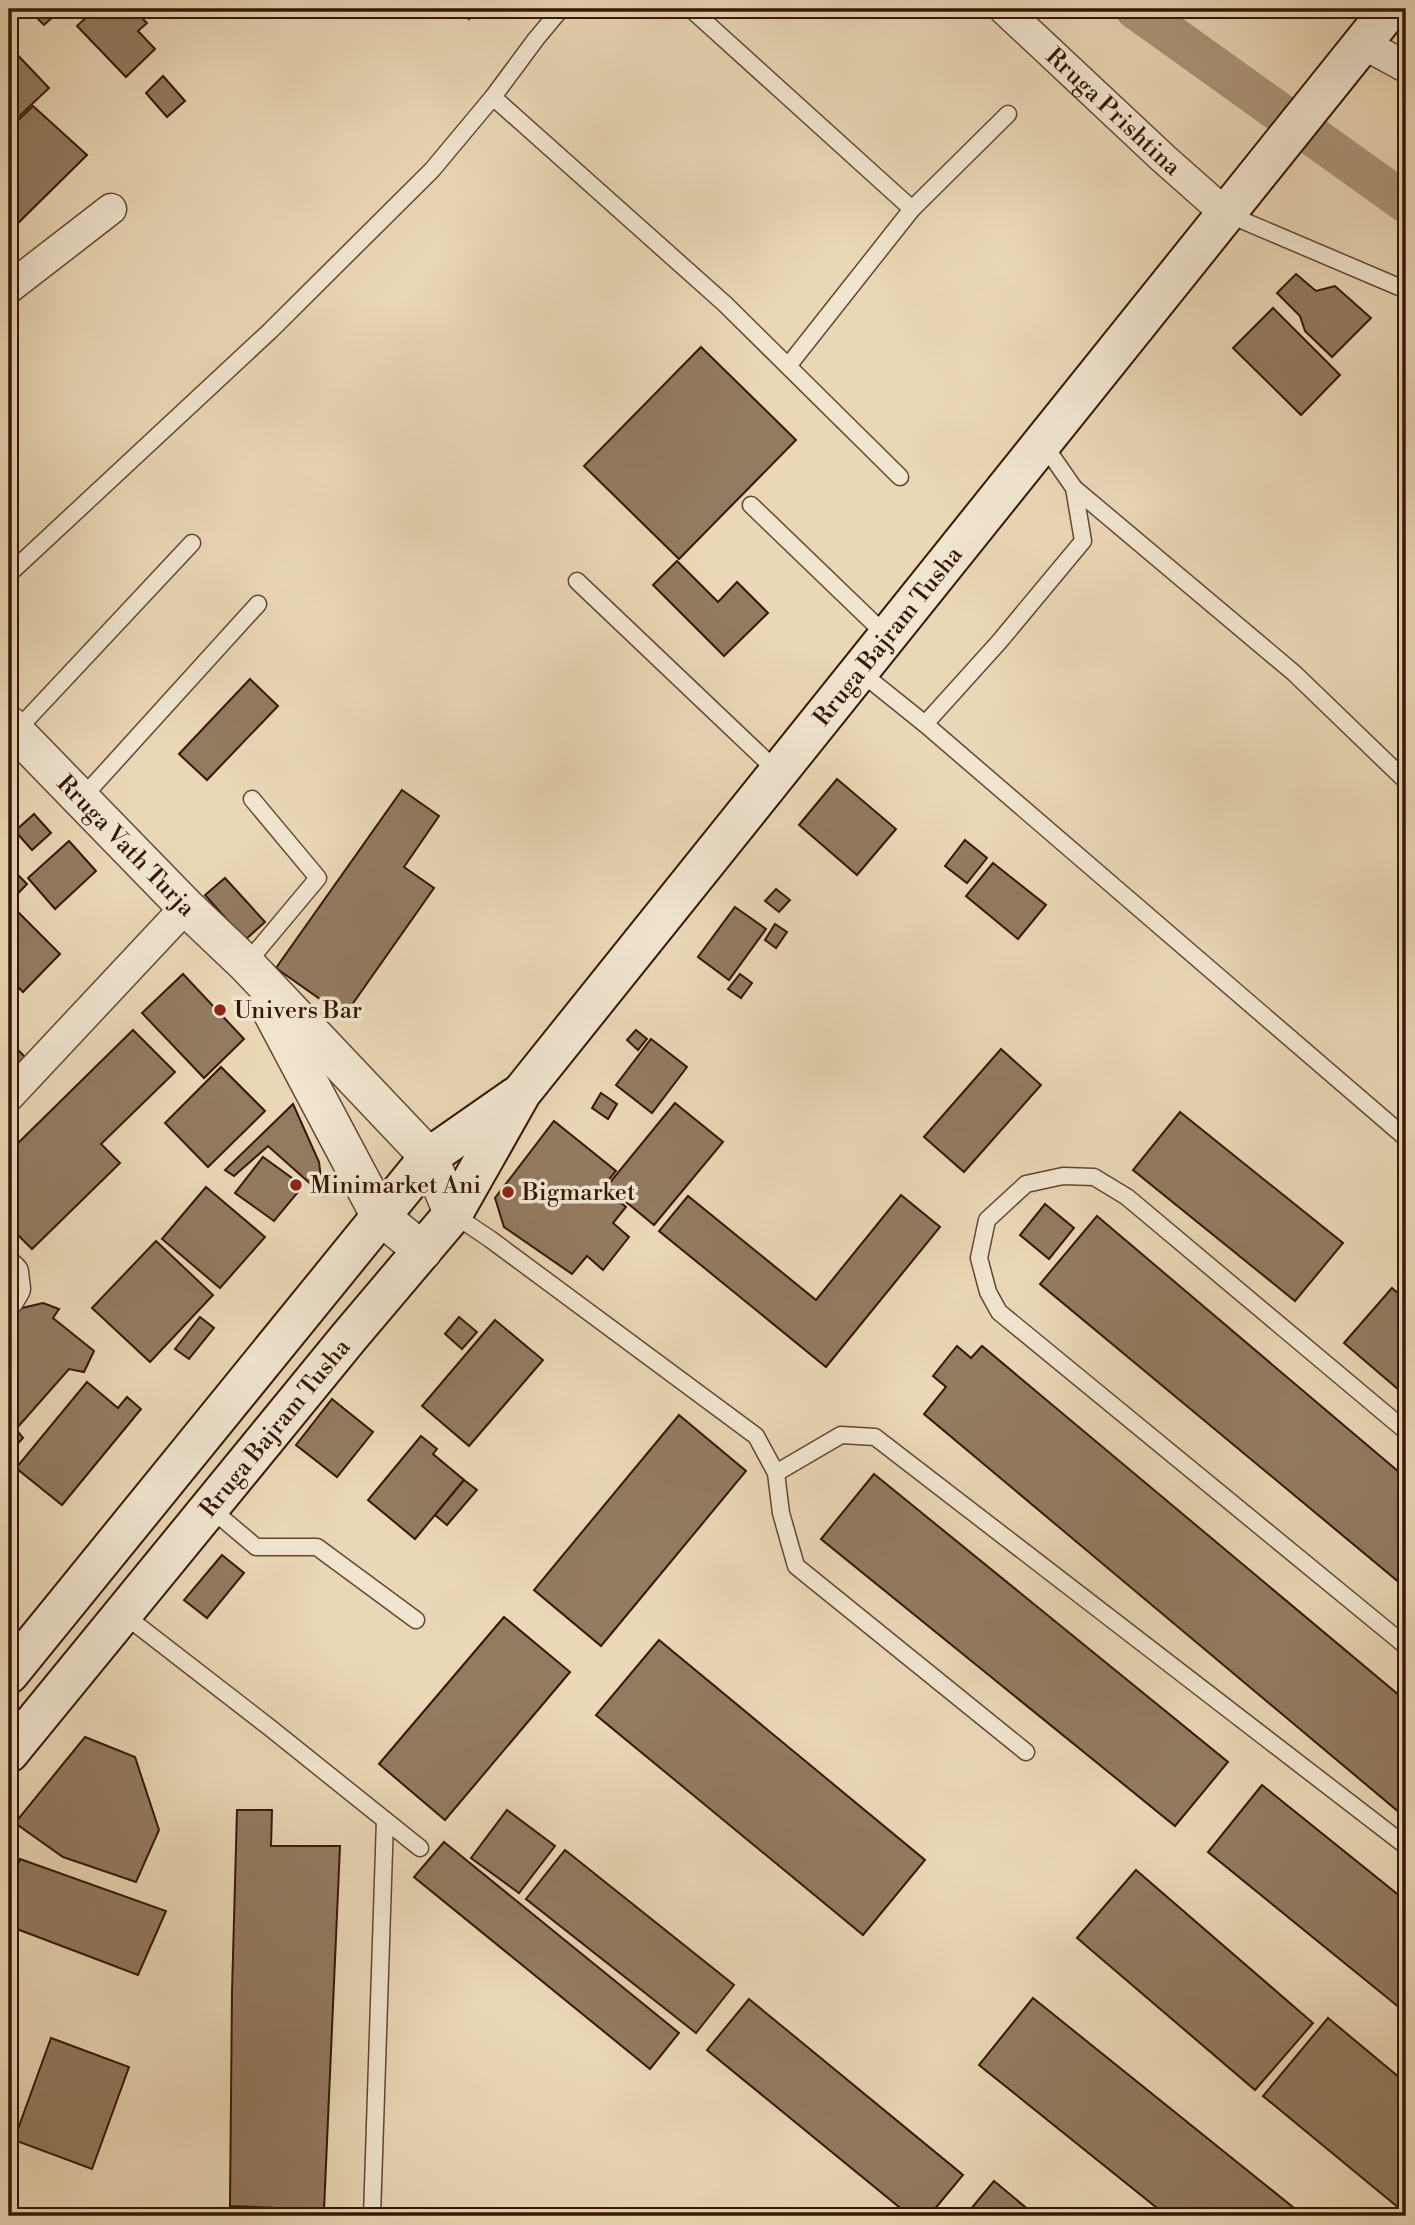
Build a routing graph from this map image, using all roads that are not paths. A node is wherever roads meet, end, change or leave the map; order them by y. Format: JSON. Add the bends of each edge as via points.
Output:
{"nodes":[{"id":1,"x":561,"y":9,"type":"edge"},
{"id":2,"x":691,"y":9,"type":"edge"},
{"id":3,"x":1004,"y":9,"type":"edge"},
{"id":4,"x":1390,"y":9,"type":"edge"},
{"id":5,"x":1356,"y":50,"type":"junction"},
{"id":6,"x":1406,"y":67,"type":"edge"},
{"id":7,"x":493,"y":97,"type":"junction"},
{"id":8,"x":1008,"y":114,"type":"dead end"},
{"id":9,"x":111,"y":209,"type":"dead end"},
{"id":10,"x":912,"y":209,"type":"junction"},
{"id":11,"x":1226,"y":213,"type":"junction"},
{"id":12,"x":9,"y":288,"type":"edge"},
{"id":13,"x":1406,"y":290,"type":"edge"},
{"id":14,"x":788,"y":366,"type":"junction"},
{"id":15,"x":1042,"y":442,"type":"junction"},
{"id":16,"x":900,"y":477,"type":"dead end"},
{"id":17,"x":1074,"y":488,"type":"junction"},
{"id":18,"x":751,"y":505,"type":"dead end"},
{"id":19,"x":192,"y":543,"type":"dead end"},
{"id":20,"x":9,"y":574,"type":"edge"},
{"id":21,"x":577,"y":581,"type":"dead end"},
{"id":22,"x":258,"y":604,"type":"dead end"},
{"id":23,"x":887,"y":636,"type":"junction"},
{"id":24,"x":859,"y":671,"type":"junction"},
{"id":25,"x":925,"y":724,"type":"junction"},
{"id":26,"x":12,"y":729,"type":"edge"},
{"id":27,"x":778,"y":772,"type":"junction"},
{"id":28,"x":1406,"y":781,"type":"edge"},
{"id":29,"x":81,"y":799,"type":"junction"},
{"id":30,"x":252,"y":799,"type":"dead end"},
{"id":31,"x":186,"y":907,"type":"junction"},
{"id":32,"x":246,"y":964,"type":"junction"},
{"id":33,"x":522,"y":1092,"type":"junction"},
{"id":34,"x":9,"y":1096,"type":"edge"},
{"id":35,"x":1406,"y":1138,"type":"edge"},
{"id":36,"x":429,"y":1157,"type":"junction"},
{"id":37,"x":453,"y":1213,"type":"junction"},
{"id":38,"x":380,"y":1216,"type":"junction"},
{"id":39,"x":424,"y":1251,"type":"junction"},
{"id":40,"x":9,"y":1268,"type":"edge"},
{"id":41,"x":9,"y":1299,"type":"edge"},
{"id":42,"x":1406,"y":1431,"type":"edge"},
{"id":43,"x":776,"y":1473,"type":"junction"},
{"id":44,"x":210,"y":1508,"type":"junction"},
{"id":45,"x":123,"y":1614,"type":"junction"},
{"id":46,"x":416,"y":1620,"type":"dead end"},
{"id":47,"x":1406,"y":1646,"type":"edge"},
{"id":48,"x":9,"y":1674,"type":"edge"},
{"id":49,"x":1026,"y":1752,"type":"dead end"},
{"id":50,"x":9,"y":1753,"type":"edge"},
{"id":51,"x":385,"y":1820,"type":"junction"},
{"id":52,"x":1406,"y":1846,"type":"edge"},
{"id":53,"x":420,"y":1848,"type":"dead end"},
{"id":54,"x":372,"y":2216,"type":"edge"}],
"edges":[{"from":1,"to":7,"type":"lane"},
{"from":2,"to":10,"type":"lane"},
{"from":3,"to":11,"type":"street","name":"Rruga Prishtina"},
{"from":4,"to":5,"type":"main road","name":"Rruga Bajram Tusha"},
{"from":5,"to":6,"type":"street"},
{"from":5,"to":11,"type":"main road","name":"Rruga Bajram Tusha"},
{"from":7,"to":14,"type":"lane"},
{"from":7,"to":20,"type":"lane","via":[[432,170],[270,331]]},
{"from":8,"to":10,"type":"lane"},
{"from":9,"to":12,"type":"street"},
{"from":10,"to":14,"type":"lane"},
{"from":11,"to":13,"type":"lane"},
{"from":11,"to":15,"type":"main road","name":"Rruga Bajram Tusha"},
{"from":14,"to":16,"type":"lane"},
{"from":15,"to":17,"type":"lane"},
{"from":15,"to":23,"type":"main road","name":"Rruga Bajram Tusha"},
{"from":17,"to":25,"type":"lane","via":[[1083,541]]},
{"from":17,"to":28,"type":"lane","via":[[1294,673]]},
{"from":18,"to":23,"type":"lane"},
{"from":19,"to":26,"type":"lane"},
{"from":21,"to":27,"type":"lane"},
{"from":22,"to":29,"type":"lane"},
{"from":23,"to":24,"type":"main road","name":"Rruga Bajram Tusha"},
{"from":24,"to":25,"type":"lane"},
{"from":24,"to":27,"type":"main road","name":"Rruga Bajram Tusha"},
{"from":25,"to":35,"type":"lane"},
{"from":26,"to":29,"type":"street","name":"Rruga Vath Turja"},
{"from":27,"to":33,"type":"main road","name":"Rruga Bajram Tusha"},
{"from":29,"to":31,"type":"street","name":"Rruga Vath Turja"},
{"from":30,"to":32,"type":"lane","via":[[318,878]]},
{"from":31,"to":32,"type":"street","name":"Rruga Vath Turja"},
{"from":31,"to":34,"type":"street"},
{"from":32,"to":36,"type":"street","name":"Rruga Vath Turja"},
{"from":32,"to":38,"type":"street","name":"Rruga Vath Turja"},
{"from":33,"to":36,"type":"main road","name":"Rruga Bajram Tusha"},
{"from":33,"to":37,"type":"main road","name":"Rruga Bajram Tusha"},
{"from":36,"to":37,"type":"street"},
{"from":36,"to":38,"type":"main road","name":"Rruga Bajram Tusha"},
{"from":37,"to":39,"type":"main road","name":"Rruga Bajram Tusha"},
{"from":37,"to":43,"type":"lane","via":[[755,1436]]},
{"from":38,"to":39,"type":"street"},
{"from":38,"to":48,"type":"main road","name":"Rruga Bajram Tusha"},
{"from":39,"to":44,"type":"main road","name":"Rruga Bajram Tusha"},
{"from":40,"to":41,"type":"street","via":[[15,1289]]},
{"from":42,"to":47,"type":"lane","via":[[1127,1196],[1094,1177],[1026,1184],[987,1220],[979,1258],[999,1312]]},
{"from":43,"to":49,"type":"lane","via":[[781,1513],[796,1566]]},
{"from":43,"to":52,"type":"lane","via":[[841,1435],[875,1437]]},
{"from":44,"to":45,"type":"main road","name":"Rruga Bajram Tusha"},
{"from":44,"to":46,"type":"lane","via":[[256,1547],[317,1547]]},
{"from":45,"to":50,"type":"main road","name":"Rruga Bajram Tusha"},
{"from":45,"to":51,"type":"lane"},
{"from":51,"to":53,"type":"lane"},
{"from":51,"to":54,"type":"lane"}]}
